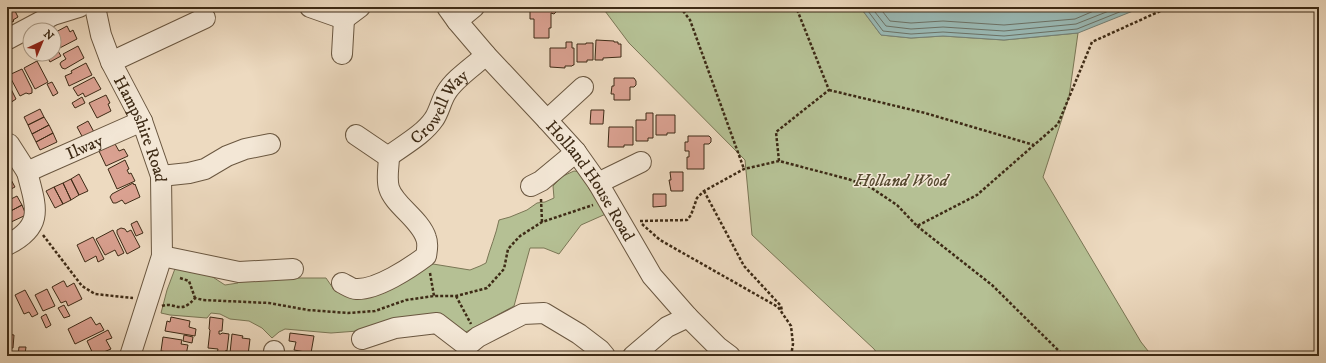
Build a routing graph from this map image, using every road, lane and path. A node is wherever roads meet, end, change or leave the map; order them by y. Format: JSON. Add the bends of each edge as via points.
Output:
{"nodes":[{"id":1,"x":79,"y":7,"type":"edge"},
{"id":2,"x":95,"y":7,"type":"edge"},
{"id":3,"x":310,"y":7,"type":"edge"},
{"id":4,"x":360,"y":7,"type":"edge"},
{"id":5,"x":474,"y":7,"type":"edge"},
{"id":6,"x":680,"y":7,"type":"edge"},
{"id":7,"x":796,"y":7,"type":"edge"},
{"id":8,"x":1169,"y":7,"type":"edge"},
{"id":9,"x":452,"y":14,"type":"edge"},
{"id":10,"x":205,"y":18,"type":"dead end"},
{"id":11,"x":344,"y":19,"type":"junction"},
{"id":12,"x":8,"y":39,"type":"dead end"},
{"id":13,"x":342,"y":54,"type":"dead end"},
{"id":14,"x":486,"y":55,"type":"junction"},
{"id":15,"x":111,"y":62,"type":"junction"},
{"id":16,"x":583,"y":87,"type":"dead end"},
{"id":17,"x":829,"y":90,"type":"junction"},
{"id":18,"x":547,"y":120,"type":"junction"},
{"id":19,"x":142,"y":121,"type":"junction"},
{"id":20,"x":356,"y":135,"type":"dead end"},
{"id":21,"x":270,"y":144,"type":"dead end"},
{"id":22,"x":7,"y":145,"type":"edge"},
{"id":23,"x":1034,"y":145,"type":"junction"},
{"id":24,"x":576,"y":152,"type":"junction"},
{"id":25,"x":389,"y":156,"type":"junction"},
{"id":26,"x":779,"y":161,"type":"junction"},
{"id":27,"x":641,"y":162,"type":"dead end"},
{"id":28,"x":744,"y":169,"type":"junction"},
{"id":29,"x":28,"y":172,"type":"junction"},
{"id":30,"x":161,"y":176,"type":"junction"},
{"id":31,"x":598,"y":183,"type":"junction"},
{"id":32,"x":536,"y":184,"type":"joint"},
{"id":33,"x":704,"y":192,"type":"junction"},
{"id":34,"x":33,"y":222,"type":"junction"},
{"id":35,"x":542,"y":222,"type":"dead end"},
{"id":36,"x":917,"y":226,"type":"junction"},
{"id":37,"x":7,"y":245,"type":"edge"},
{"id":38,"x":162,"y":256,"type":"junction"},
{"id":39,"x":426,"y":256,"type":"junction"},
{"id":40,"x":293,"y":269,"type":"dead end"},
{"id":41,"x":154,"y":279,"type":"junction"},
{"id":42,"x":342,"y":283,"type":"dead end"},
{"id":43,"x":434,"y":296,"type":"dead end"},
{"id":44,"x":456,"y":296,"type":"dead end"},
{"id":45,"x":194,"y":298,"type":"dead end"},
{"id":46,"x":147,"y":303,"type":"junction"},
{"id":47,"x":782,"y":313,"type":"junction"},
{"id":48,"x":688,"y":317,"type":"junction"},
{"id":49,"x":478,"y":337,"type":"junction"},
{"id":50,"x":362,"y":339,"type":"dead end"},
{"id":51,"x":130,"y":356,"type":"edge"},
{"id":52,"x":605,"y":356,"type":"edge"},
{"id":53,"x":633,"y":356,"type":"edge"},
{"id":54,"x":730,"y":356,"type":"edge"},
{"id":55,"x":791,"y":356,"type":"edge"},
{"id":56,"x":1064,"y":356,"type":"edge"}],
"edges":[{"from":1,"to":12,"type":"street","via":[[53,15]]},
{"from":2,"to":15,"type":"street","name":"Hampshire Road","via":[[101,35]]},
{"from":3,"to":11,"type":"street"},
{"from":4,"to":11,"type":"street"},
{"from":5,"to":9,"type":"street"},
{"from":6,"to":28,"type":"path","via":[[690,20]]},
{"from":7,"to":17,"type":"path"},
{"from":8,"to":23,"type":"path","via":[[1092,42],[1058,124]]},
{"from":9,"to":14,"type":"street","name":"Holland House Road"},
{"from":10,"to":15,"type":"street"},
{"from":11,"to":13,"type":"street"},
{"from":14,"to":18,"type":"street","name":"Holland House Road"},
{"from":14,"to":25,"type":"street","name":"Crowell Way","via":[[446,92],[435,118],[426,128]]},
{"from":15,"to":19,"type":"street","name":"Hampshire Road"},
{"from":16,"to":18,"type":"street"},
{"from":17,"to":23,"type":"path","via":[[925,113]]},
{"from":17,"to":26,"type":"path","via":[[776,132]]},
{"from":18,"to":24,"type":"street","name":"Holland House Road"},
{"from":19,"to":29,"type":"street","name":"Ilway"},
{"from":19,"to":30,"type":"street","name":"Hampshire Road"},
{"from":20,"to":25,"type":"street"},
{"from":21,"to":30,"type":"street","via":[[245,149],[189,173]]},
{"from":22,"to":29,"type":"street","via":[[9,144]]},
{"from":23,"to":36,"type":"path","via":[[977,195]]},
{"from":24,"to":31,"type":"street","name":"Holland House Road"},
{"from":24,"to":32,"type":"street"},
{"from":25,"to":39,"type":"street","via":[[389,189],[417,222],[427,239]]},
{"from":26,"to":28,"type":"path"},
{"from":26,"to":36,"type":"path","via":[[870,187],[897,205]]},
{"from":27,"to":31,"type":"street"},
{"from":28,"to":33,"type":"path"},
{"from":29,"to":34,"type":"street","via":[[36,208]]},
{"from":30,"to":38,"type":"street","name":"Hampshire Road"},
{"from":31,"to":48,"type":"street","name":"Holland House Road","via":[[652,276]]},
{"from":32,"to":35,"type":"path"},
{"from":33,"to":47,"type":"path","via":[[744,266],[781,306]]},
{"from":33,"to":47,"type":"path","via":[[697,198],[687,220],[640,222],[660,240],[778,307]]},
{"from":34,"to":37,"type":"street","via":[[19,239]]},
{"from":34,"to":46,"type":"path","via":[[82,286],[95,294],[132,298]]},
{"from":36,"to":56,"type":"path","via":[[992,284]]},
{"from":38,"to":40,"type":"street","via":[[239,272]]},
{"from":38,"to":41,"type":"street","name":"Hampshire Road"},
{"from":39,"to":42,"type":"street","via":[[375,286],[355,289]]},
{"from":39,"to":43,"type":"path"},
{"from":41,"to":45,"type":"path","via":[[177,277],[189,282]]},
{"from":41,"to":46,"type":"street","name":"Hampshire Road"},
{"from":44,"to":49,"type":"path"},
{"from":46,"to":51,"type":"street","name":"Hampshire Road"},
{"from":47,"to":55,"type":"path","via":[[791,326]]},
{"from":48,"to":53,"type":"street","via":[[667,327]]},
{"from":48,"to":54,"type":"street","name":"Holland House Road"},
{"from":49,"to":50,"type":"street","via":[[467,346],[437,323],[395,328]]},
{"from":49,"to":52,"type":"street","via":[[523,314],[544,313],[579,334]]}]}
